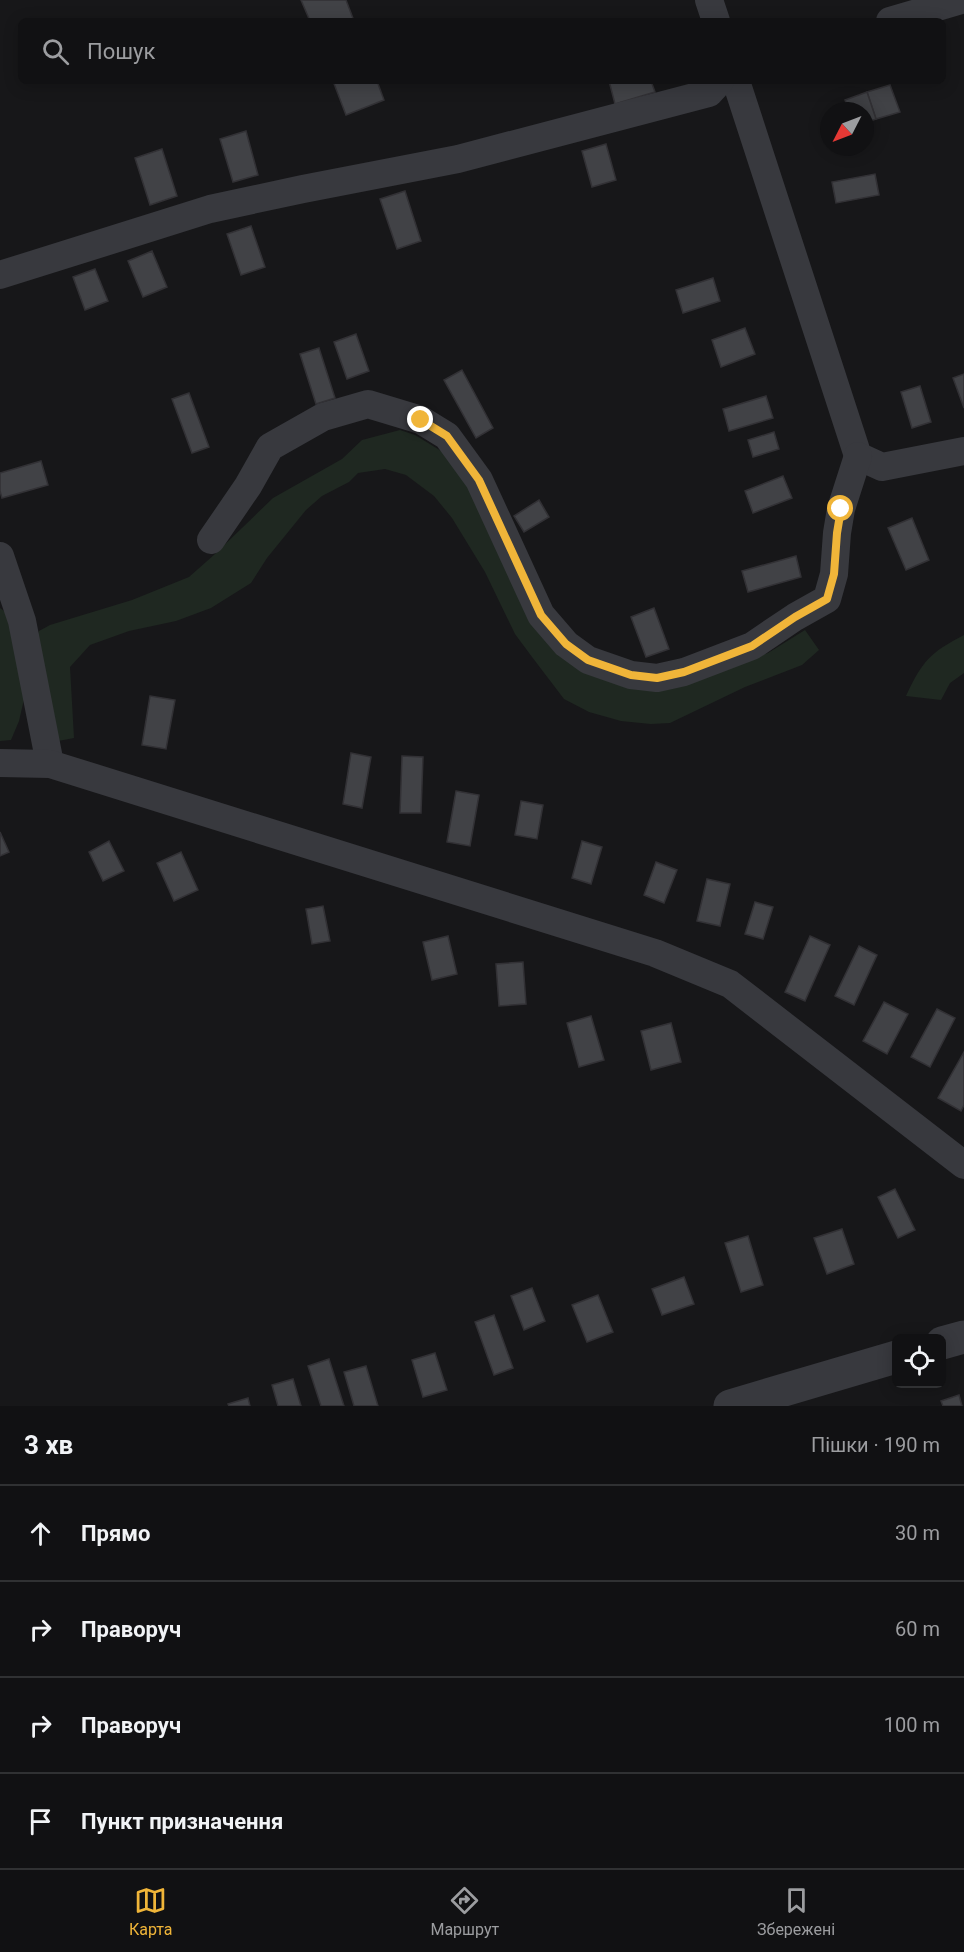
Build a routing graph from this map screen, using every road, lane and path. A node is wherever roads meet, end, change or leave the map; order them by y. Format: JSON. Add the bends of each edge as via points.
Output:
{"nodes":[{"id":1,"x":709,"y":0,"type":"edge"},
{"id":2,"x":961,"y":0,"type":"edge"},
{"id":3,"x":715,"y":18,"type":"edge"},
{"id":4,"x":900,"y":18,"type":"edge"},
{"id":5,"x":717,"y":84,"type":"edge"},
{"id":6,"x":737,"y":84,"type":"edge"},
{"id":7,"x":0,"y":275,"type":"edge"},
{"id":8,"x":964,"y":451,"type":"edge"},
{"id":9,"x":858,"y":456,"type":"junction"},
{"id":10,"x":211,"y":540,"type":"dead end"},
{"id":11,"x":0,"y":556,"type":"edge"},
{"id":12,"x":0,"y":764,"type":"edge"},
{"id":13,"x":50,"y":764,"type":"junction"},
{"id":14,"x":964,"y":1165,"type":"edge"},
{"id":15,"x":964,"y":1337,"type":"edge"},
{"id":16,"x":946,"y":1342,"type":"edge"},
{"id":17,"x":892,"y":1358,"type":"edge"},
{"id":18,"x":730,"y":1406,"type":"edge"}],
"edges":[{"from":1,"to":3,"type":"street"},
{"from":2,"to":4,"type":"street"},
{"from":5,"to":7,"type":"street","via":[[709,93],[458,159],[210,209]]},
{"from":6,"to":9,"type":"street"},
{"from":8,"to":9,"type":"street","via":[[882,467]]},
{"from":9,"to":10,"type":"street","via":[[841,509],[834,574],[827,599],[752,646],[657,678],[631,675],[588,660],[566,644],[541,615],[479,480],[447,436],[421,420],[396,412],[369,404],[322,417],[270,447]]},
{"from":11,"to":13,"type":"street","via":[[22,621]]},
{"from":12,"to":13,"type":"street"},
{"from":13,"to":14,"type":"street","via":[[655,953],[730,984]]},
{"from":15,"to":16,"type":"street"},
{"from":17,"to":18,"type":"street"}]}
